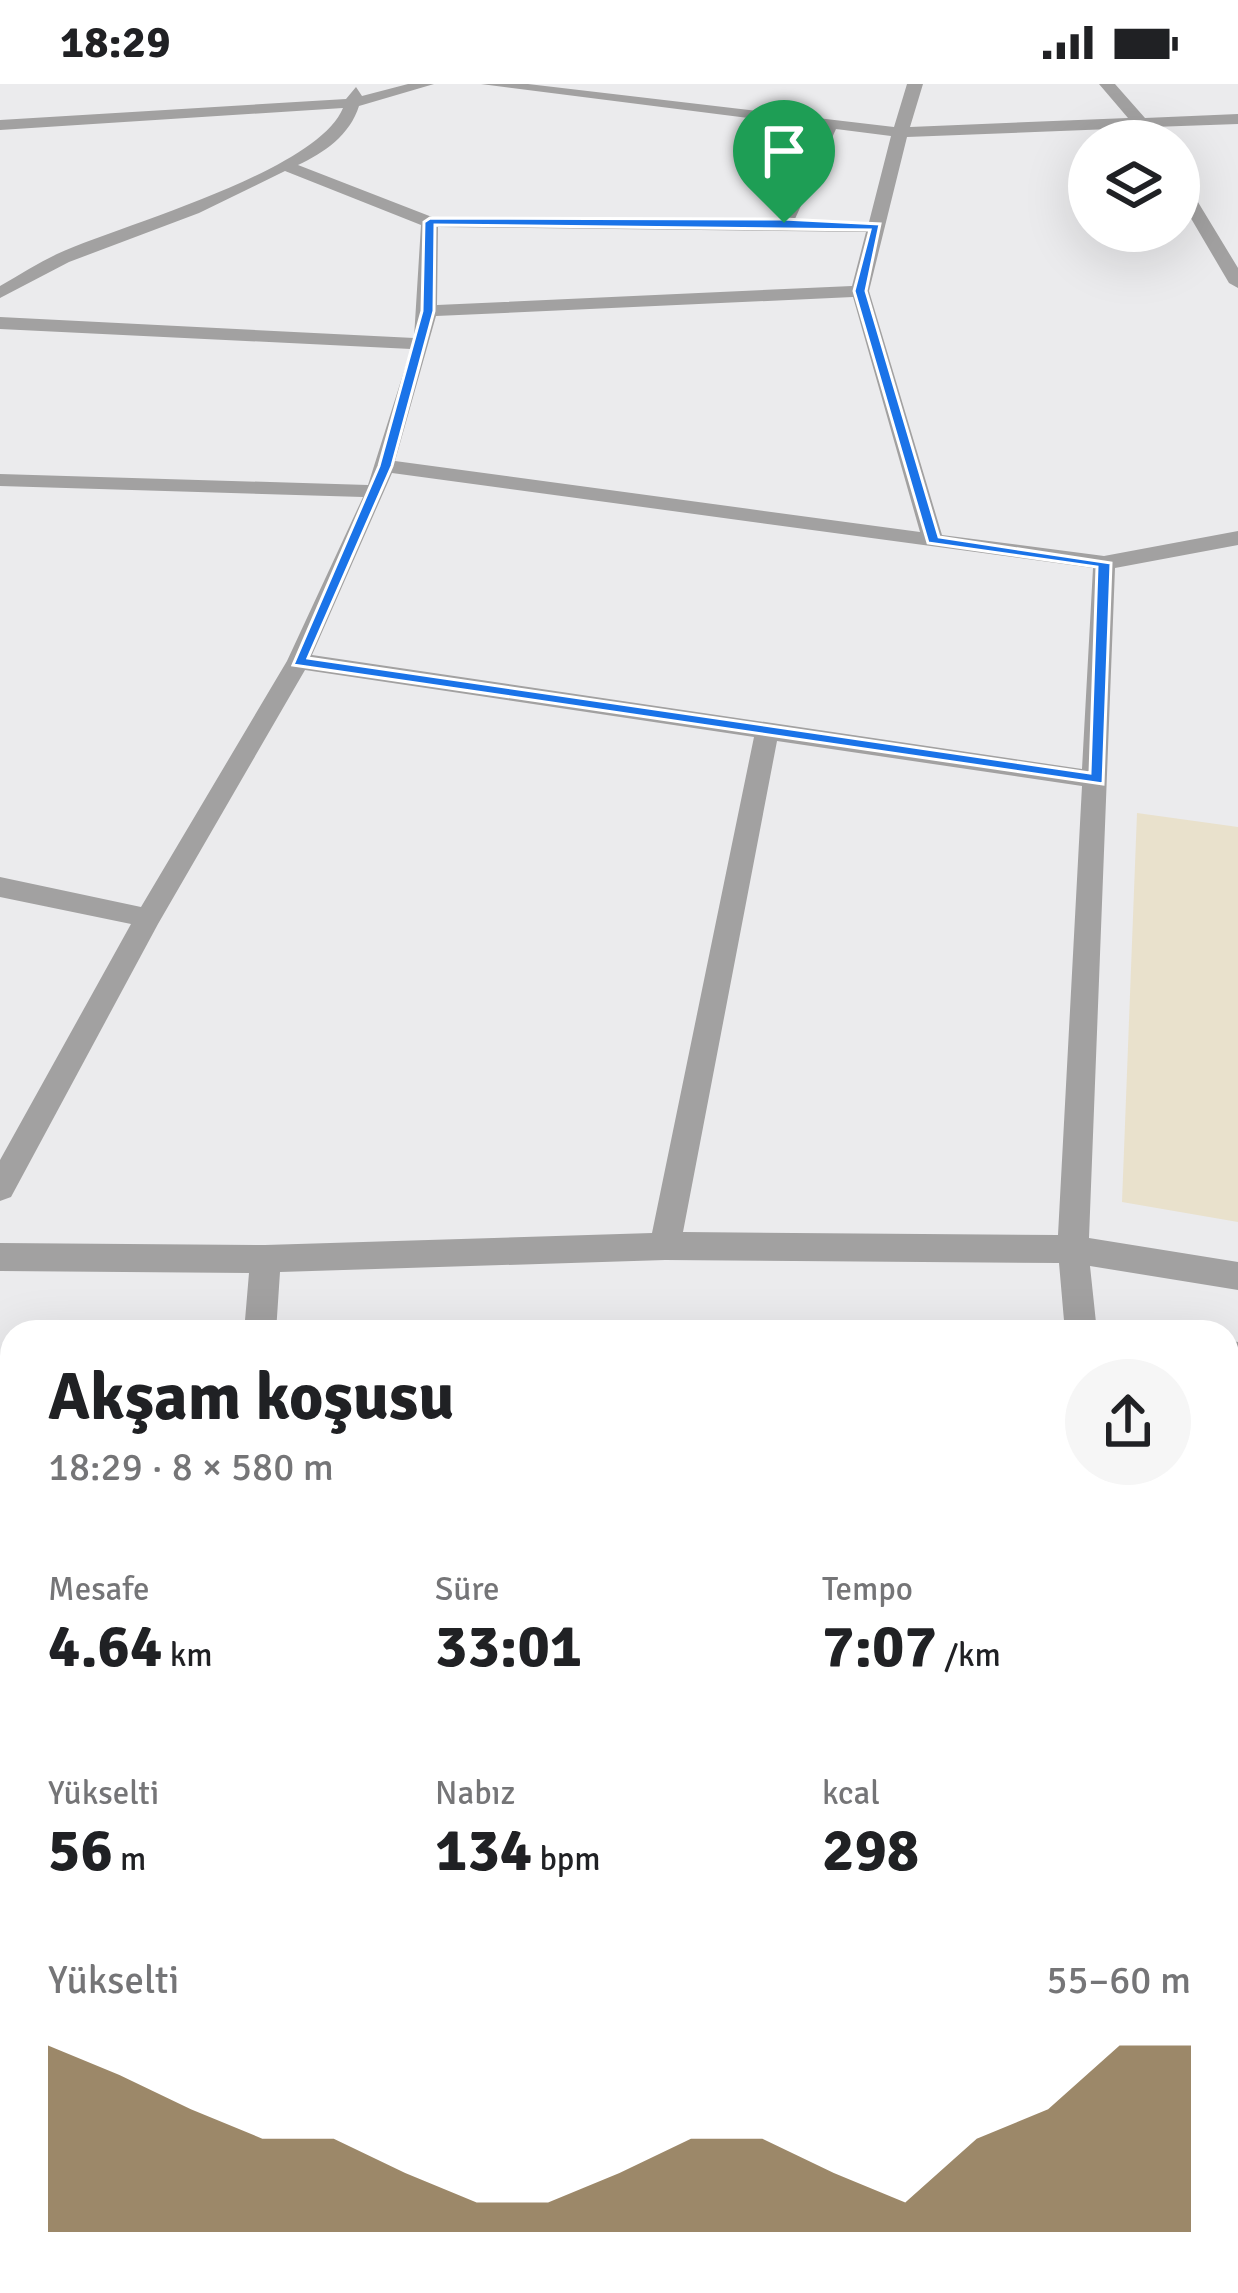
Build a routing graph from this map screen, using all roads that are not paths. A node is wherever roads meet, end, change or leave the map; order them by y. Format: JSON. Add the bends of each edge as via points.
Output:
{"nodes":[{"id":1,"x":358,"y":84,"type":"edge"},
{"id":2,"x":426,"y":84,"type":"edge"},
{"id":3,"x":489,"y":84,"type":"edge"},
{"id":4,"x":916,"y":84,"type":"edge"},
{"id":5,"x":1107,"y":84,"type":"edge"},
{"id":6,"x":352,"y":103,"type":"junction"},
{"id":7,"x":1238,"y":119,"type":"edge"},
{"id":8,"x":1140,"y":120,"type":"edge"},
{"id":9,"x":1200,"y":121,"type":"edge"},
{"id":10,"x":830,"y":124,"type":"junction"},
{"id":11,"x":0,"y":125,"type":"edge"},
{"id":12,"x":1068,"y":127,"type":"edge"},
{"id":13,"x":901,"y":132,"type":"junction"},
{"id":14,"x":286,"y":166,"type":"junction"},
{"id":15,"x":1200,"y":219,"type":"edge"},
{"id":16,"x":430,"y":222,"type":"junction"},
{"id":17,"x":784,"y":223,"type":"junction"},
{"id":18,"x":876,"y":227,"type":"junction"},
{"id":19,"x":1238,"y":283,"type":"edge"},
{"id":20,"x":860,"y":291,"type":"junction"},
{"id":21,"x":0,"y":293,"type":"edge"},
{"id":22,"x":428,"y":311,"type":"junction"},
{"id":23,"x":0,"y":322,"type":"edge"},
{"id":24,"x":422,"y":344,"type":"junction"},
{"id":25,"x":381,"y":479,"type":"junction"},
{"id":26,"x":0,"y":481,"type":"edge"},
{"id":27,"x":1238,"y":538,"type":"edge"},
{"id":28,"x":933,"y":540,"type":"junction"},
{"id":29,"x":1104,"y":563,"type":"junction"},
{"id":30,"x":298,"y":661,"type":"junction"},
{"id":31,"x":767,"y":731,"type":"junction"},
{"id":32,"x":1097,"y":780,"type":"junction"},
{"id":33,"x":0,"y":887,"type":"edge"},
{"id":34,"x":148,"y":917,"type":"junction"},
{"id":35,"x":0,"y":1188,"type":"edge"},
{"id":36,"x":665,"y":1246,"type":"junction"},
{"id":37,"x":1073,"y":1249,"type":"junction"},
{"id":38,"x":0,"y":1257,"type":"edge"},
{"id":39,"x":265,"y":1259,"type":"junction"},
{"id":40,"x":1238,"y":1276,"type":"edge"},
{"id":41,"x":261,"y":1320,"type":"edge"},
{"id":42,"x":1084,"y":1320,"type":"edge"}],
"edges":[{"from":1,"to":6,"type":"street"},
{"from":2,"to":6,"type":"street"},
{"from":3,"to":10,"type":"street"},
{"from":4,"to":13,"type":"street"},
{"from":5,"to":8,"type":"street"},
{"from":6,"to":11,"type":"street"},
{"from":6,"to":14,"type":"street","via":[[319,149]]},
{"from":7,"to":9,"type":"street"},
{"from":10,"to":13,"type":"street"},
{"from":10,"to":17,"type":"street"},
{"from":12,"to":13,"type":"street"},
{"from":13,"to":18,"type":"street"},
{"from":14,"to":16,"type":"street"},
{"from":14,"to":21,"type":"street","via":[[63,258]]},
{"from":15,"to":19,"type":"street"},
{"from":16,"to":17,"type":"street"},
{"from":16,"to":22,"type":"street"},
{"from":17,"to":18,"type":"street"},
{"from":18,"to":20,"type":"street"},
{"from":20,"to":22,"type":"street"},
{"from":20,"to":28,"type":"street"},
{"from":22,"to":24,"type":"street"},
{"from":23,"to":24,"type":"street"},
{"from":24,"to":25,"type":"street"},
{"from":25,"to":26,"type":"street"},
{"from":25,"to":28,"type":"street"},
{"from":25,"to":30,"type":"street"},
{"from":27,"to":29,"type":"street"},
{"from":28,"to":29,"type":"street"},
{"from":29,"to":32,"type":"street"},
{"from":30,"to":31,"type":"street"},
{"from":30,"to":34,"type":"street"},
{"from":31,"to":32,"type":"street"},
{"from":31,"to":36,"type":"street"},
{"from":32,"to":37,"type":"street"},
{"from":33,"to":34,"type":"street"},
{"from":34,"to":35,"type":"street"},
{"from":36,"to":37,"type":"street"},
{"from":36,"to":39,"type":"street"},
{"from":37,"to":40,"type":"street"},
{"from":37,"to":42,"type":"street"},
{"from":38,"to":39,"type":"street"},
{"from":39,"to":41,"type":"street"}]}
